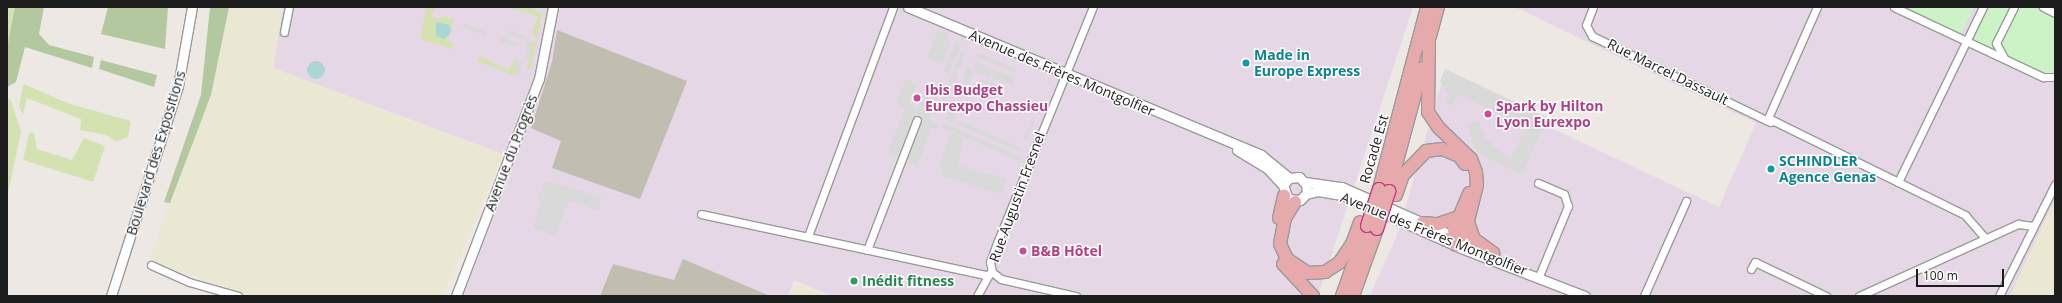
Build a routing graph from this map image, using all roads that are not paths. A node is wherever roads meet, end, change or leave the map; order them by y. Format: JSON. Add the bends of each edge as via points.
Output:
{"nodes":[{"id":1,"x":192,"y":7,"type":"edge"},
{"id":2,"x":288,"y":7,"type":"edge"},
{"id":3,"x":553,"y":7,"type":"edge"},
{"id":4,"x":893,"y":7,"type":"edge"},
{"id":5,"x":908,"y":7,"type":"edge"},
{"id":6,"x":1093,"y":7,"type":"edge"},
{"id":7,"x":1427,"y":7,"type":"edge"},
{"id":8,"x":1438,"y":7,"type":"edge"},
{"id":9,"x":1593,"y":7,"type":"edge"},
{"id":10,"x":1817,"y":7,"type":"edge"},
{"id":11,"x":1894,"y":7,"type":"edge"},
{"id":12,"x":1983,"y":7,"type":"edge"},
{"id":13,"x":2014,"y":7,"type":"edge"},
{"id":14,"x":2043,"y":7,"type":"edge"},
{"id":15,"x":2055,"y":13,"type":"edge"},
{"id":16,"x":284,"y":32,"type":"dead end"},
{"id":17,"x":1429,"y":40,"type":"junction"},
{"id":18,"x":1966,"y":42,"type":"junction"},
{"id":19,"x":2005,"y":60,"type":"junction"},
{"id":20,"x":1063,"y":73,"type":"junction"},
{"id":21,"x":2055,"y":77,"type":"edge"},
{"id":22,"x":917,"y":120,"type":"dead end"},
{"id":23,"x":1772,"y":123,"type":"junction"},
{"id":24,"x":1305,"y":182,"type":"junction"},
{"id":25,"x":1898,"y":182,"type":"junction"},
{"id":26,"x":1538,"y":183,"type":"dead end"},
{"id":27,"x":2055,"y":184,"type":"edge"},
{"id":28,"x":1288,"y":190,"type":"junction"},
{"id":29,"x":1384,"y":190,"type":"junction"},
{"id":30,"x":1306,"y":194,"type":"junction"},
{"id":31,"x":1686,"y":201,"type":"dead end"},
{"id":32,"x":701,"y":214,"type":"dead end"},
{"id":33,"x":1462,"y":220,"type":"junction"},
{"id":34,"x":1422,"y":222,"type":"junction"},
{"id":35,"x":2033,"y":226,"type":"junction"},
{"id":36,"x":1372,"y":227,"type":"junction"},
{"id":37,"x":808,"y":236,"type":"junction"},
{"id":38,"x":1985,"y":238,"type":"junction"},
{"id":39,"x":1452,"y":241,"type":"junction"},
{"id":40,"x":866,"y":250,"type":"junction"},
{"id":41,"x":1493,"y":253,"type":"junction"},
{"id":42,"x":151,"y":265,"type":"dead end"},
{"id":43,"x":1750,"y":269,"type":"dead end"},
{"id":44,"x":989,"y":273,"type":"junction"},
{"id":45,"x":1539,"y":276,"type":"junction"},
{"id":46,"x":111,"y":296,"type":"edge"},
{"id":47,"x":238,"y":296,"type":"edge"},
{"id":48,"x":456,"y":296,"type":"edge"},
{"id":49,"x":977,"y":296,"type":"edge"},
{"id":50,"x":1076,"y":296,"type":"edge"},
{"id":51,"x":1313,"y":296,"type":"edge"},
{"id":52,"x":1342,"y":296,"type":"edge"},
{"id":53,"x":1353,"y":296,"type":"edge"},
{"id":54,"x":1358,"y":296,"type":"edge"},
{"id":55,"x":1585,"y":296,"type":"edge"},
{"id":56,"x":1644,"y":296,"type":"edge"},
{"id":57,"x":1826,"y":296,"type":"edge"},
{"id":58,"x":1859,"y":296,"type":"edge"},
{"id":59,"x":1999,"y":296,"type":"edge"}],
"edges":[{"from":1,"to":46,"type":"street","name":"Boulevard des Expositions","via":[[178,86]]},
{"from":2,"to":16,"type":"street"},
{"from":3,"to":48,"type":"street","name":"Avenue du Progrès","via":[[539,78]]},
{"from":4,"to":37,"type":"street"},
{"from":5,"to":20,"type":"street","name":"Avenue des Frères Montgolfier"},
{"from":6,"to":20,"type":"street","name":"Rue Augustin Fresnel"},
{"from":7,"to":29,"type":"highway","via":[[1414,55],[1407,63]]},
{"from":8,"to":17,"type":"highway","name":"Rocade Est"},
{"from":9,"to":23,"type":"street","name":"Rue Marcel Dassault","via":[[1586,25],[1592,36]]},
{"from":10,"to":23,"type":"street","via":[[1768,114]]},
{"from":11,"to":18,"type":"street"},
{"from":12,"to":18,"type":"street"},
{"from":13,"to":19,"type":"street","via":[[1996,43]]},
{"from":14,"to":15,"type":"street"},
{"from":17,"to":29,"type":"highway","name":"Rocade Est"},
{"from":17,"to":33,"type":"highway","via":[[1428,112],[1438,127],[1471,160],[1476,172],[1477,185]]},
{"from":18,"to":19,"type":"street"},
{"from":18,"to":25,"type":"street"},
{"from":19,"to":21,"type":"street","via":[[2043,77]]},
{"from":20,"to":28,"type":"street","name":"Avenue des Frères Montgolfier","via":[[1216,139],[1267,168]]},
{"from":20,"to":44,"type":"street","name":"Rue Augustin Fresnel","via":[[990,262]]},
{"from":22,"to":40,"type":"street"},
{"from":23,"to":25,"type":"street","name":"Rue Marcel Dassault"},
{"from":24,"to":28,"type":"street","name":"Avenue des Frères Montgolfier","via":[[1299,177]]},
{"from":24,"to":30,"type":"street"},
{"from":24,"to":34,"type":"street","name":"Avenue des Frères Montgolfier","via":[[1342,188]]},
{"from":25,"to":38,"type":"street","name":"Rue Marcel Dassault","via":[[1965,215]]},
{"from":26,"to":45,"type":"street","via":[[1564,194],[1568,206]]},
{"from":27,"to":35,"type":"street"},
{"from":28,"to":30,"type":"street"},
{"from":28,"to":36,"type":"highway","via":[[1280,244],[1287,258],[1308,273],[1325,272],[1339,263],[1352,244]]},
{"from":28,"to":51,"type":"highway","via":[[1276,231],[1276,254]]},
{"from":29,"to":33,"type":"highway","via":[[1402,175],[1413,160],[1426,151],[1442,149],[1459,156],[1469,169],[1471,186]]},
{"from":29,"to":36,"type":"highway","name":"Rocade Est","bridge":true},
{"from":29,"to":36,"type":"highway"},
{"from":30,"to":39,"type":"street","name":"Avenue des Frères Montgolfier","via":[[1318,191],[1345,196]]},
{"from":31,"to":56,"type":"street"},
{"from":32,"to":37,"type":"street"},
{"from":33,"to":34,"type":"highway","via":[[1438,224]]},
{"from":33,"to":39,"type":"highway"},
{"from":33,"to":41,"type":"highway","via":[[1474,239]]},
{"from":34,"to":39,"type":"street","name":"Avenue des Frères Montgolfier"},
{"from":35,"to":38,"type":"street","via":[[2018,224]]},
{"from":35,"to":59,"type":"street"},
{"from":36,"to":52,"type":"highway","name":"Rocade Est"},
{"from":36,"to":53,"type":"highway","name":"Rocade Est"},
{"from":36,"to":54,"type":"highway"},
{"from":37,"to":40,"type":"street"},
{"from":38,"to":58,"type":"street"},
{"from":39,"to":41,"type":"street","name":"Avenue des Frères Montgolfier"},
{"from":39,"to":45,"type":"street","name":"Avenue des Frères Montgolfier"},
{"from":40,"to":44,"type":"street"},
{"from":41,"to":45,"type":"street","name":"Avenue des Frères Montgolfier"},
{"from":42,"to":47,"type":"street","via":[[189,282]]},
{"from":43,"to":57,"type":"street","via":[[1755,262]]},
{"from":44,"to":49,"type":"street","name":"Rue Augustin Fresnel"},
{"from":44,"to":50,"type":"street","via":[[1001,279]]},
{"from":45,"to":55,"type":"street","name":"Avenue des Frères Montgolfier"}]}
